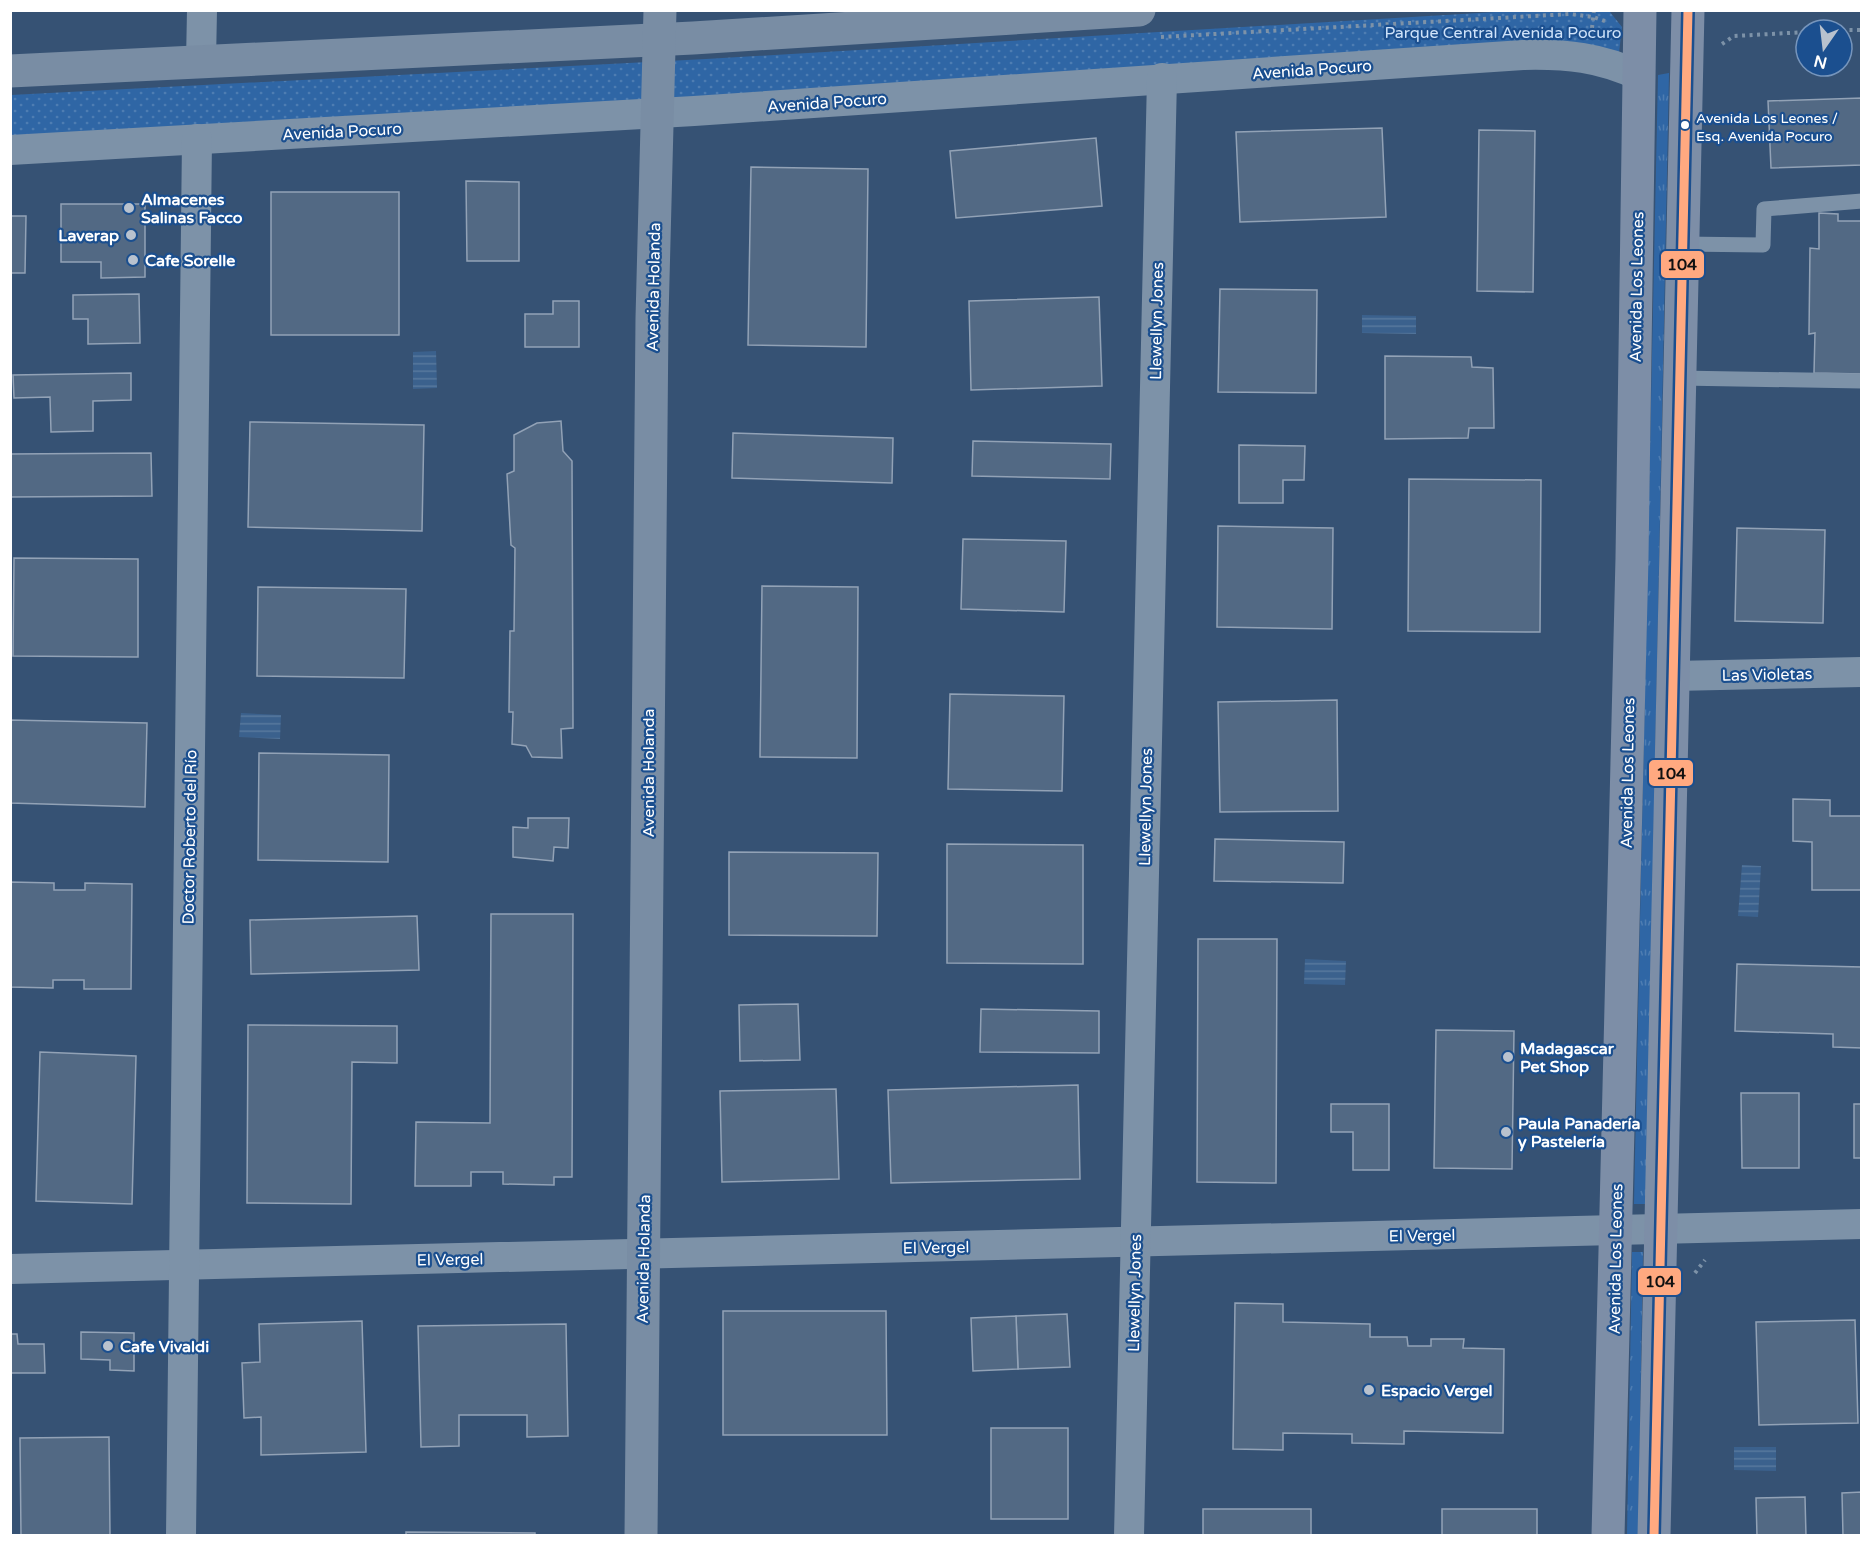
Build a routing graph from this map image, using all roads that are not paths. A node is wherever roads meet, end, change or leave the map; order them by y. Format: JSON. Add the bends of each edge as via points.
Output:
{"nodes":[{"id":1,"x":202,"y":10,"type":"edge"},
{"id":2,"x":1139,"y":10,"type":"edge"},
{"id":3,"x":1640,"y":10,"type":"edge"},
{"id":4,"x":1688,"y":10,"type":"edge"},
{"id":5,"x":660,"y":25,"type":"edge"},
{"id":6,"x":201,"y":62,"type":"junction"},
{"id":7,"x":10,"y":71,"type":"edge"},
{"id":8,"x":1640,"y":76,"type":"junction"},
{"id":9,"x":1162,"y":78,"type":"junction"},
{"id":10,"x":657,"y":113,"type":"junction"},
{"id":11,"x":197,"y":139,"type":"junction"},
{"id":12,"x":10,"y":150,"type":"edge"},
{"id":13,"x":1862,"y":201,"type":"edge"},
{"id":14,"x":1682,"y":244,"type":"junction"},
{"id":15,"x":1679,"y":378,"type":"junction"},
{"id":16,"x":1862,"y":381,"type":"edge"},
{"id":17,"x":1862,"y":672,"type":"edge"},
{"id":18,"x":1673,"y":676,"type":"junction"},
{"id":19,"x":1862,"y":1224,"type":"edge"},
{"id":20,"x":1660,"y":1229,"type":"junction"},
{"id":21,"x":1615,"y":1230,"type":"junction"},
{"id":22,"x":1135,"y":1242,"type":"junction"},
{"id":23,"x":644,"y":1254,"type":"junction"},
{"id":24,"x":184,"y":1265,"type":"junction"},
{"id":25,"x":10,"y":1269,"type":"edge"},
{"id":26,"x":181,"y":1536,"type":"edge"},
{"id":27,"x":641,"y":1536,"type":"edge"},
{"id":28,"x":1129,"y":1536,"type":"edge"},
{"id":29,"x":1608,"y":1536,"type":"edge"},
{"id":30,"x":1653,"y":1536,"type":"edge"}],
"edges":[{"from":1,"to":6,"type":"street"},
{"from":2,"to":5,"type":"street"},
{"from":3,"to":8,"type":"main road","name":"Avenida Los Leones"},
{"from":4,"to":14,"type":"main road"},
{"from":5,"to":6,"type":"street"},
{"from":5,"to":10,"type":"street","name":"Avenida Holanda"},
{"from":6,"to":7,"type":"street"},
{"from":8,"to":9,"type":"street","name":"Avenida Pocuro","via":[[1593,58],[1541,55]]},
{"from":8,"to":21,"type":"main road","name":"Avenida Los Leones"},
{"from":9,"to":10,"type":"street","name":"Avenida Pocuro"},
{"from":9,"to":22,"type":"street","name":"Llewellyn Jones"},
{"from":10,"to":11,"type":"street","name":"Avenida Pocuro"},
{"from":10,"to":23,"type":"street","name":"Avenida Holanda"},
{"from":11,"to":12,"type":"street","name":"Avenida Pocuro"},
{"from":11,"to":24,"type":"street","name":"Doctor Roberto del Río"},
{"from":13,"to":14,"type":"lane","via":[[1764,209],[1763,245]]},
{"from":14,"to":15,"type":"main road"},
{"from":15,"to":16,"type":"lane"},
{"from":15,"to":18,"type":"main road"},
{"from":17,"to":18,"type":"street","name":"Las Violetas"},
{"from":18,"to":20,"type":"main road"},
{"from":19,"to":20,"type":"street","name":"El Vergel"},
{"from":20,"to":21,"type":"street","name":"El Vergel"},
{"from":20,"to":30,"type":"main road"},
{"from":21,"to":22,"type":"street","name":"El Vergel"},
{"from":21,"to":29,"type":"main road","name":"Avenida Los Leones"},
{"from":22,"to":23,"type":"street","name":"El Vergel"},
{"from":22,"to":28,"type":"street","name":"Llewellyn Jones"},
{"from":23,"to":24,"type":"street","name":"El Vergel"},
{"from":23,"to":27,"type":"street","name":"Avenida Holanda"},
{"from":24,"to":25,"type":"street","name":"El Vergel"},
{"from":24,"to":26,"type":"street","name":"Doctor Roberto del Río"}]}
